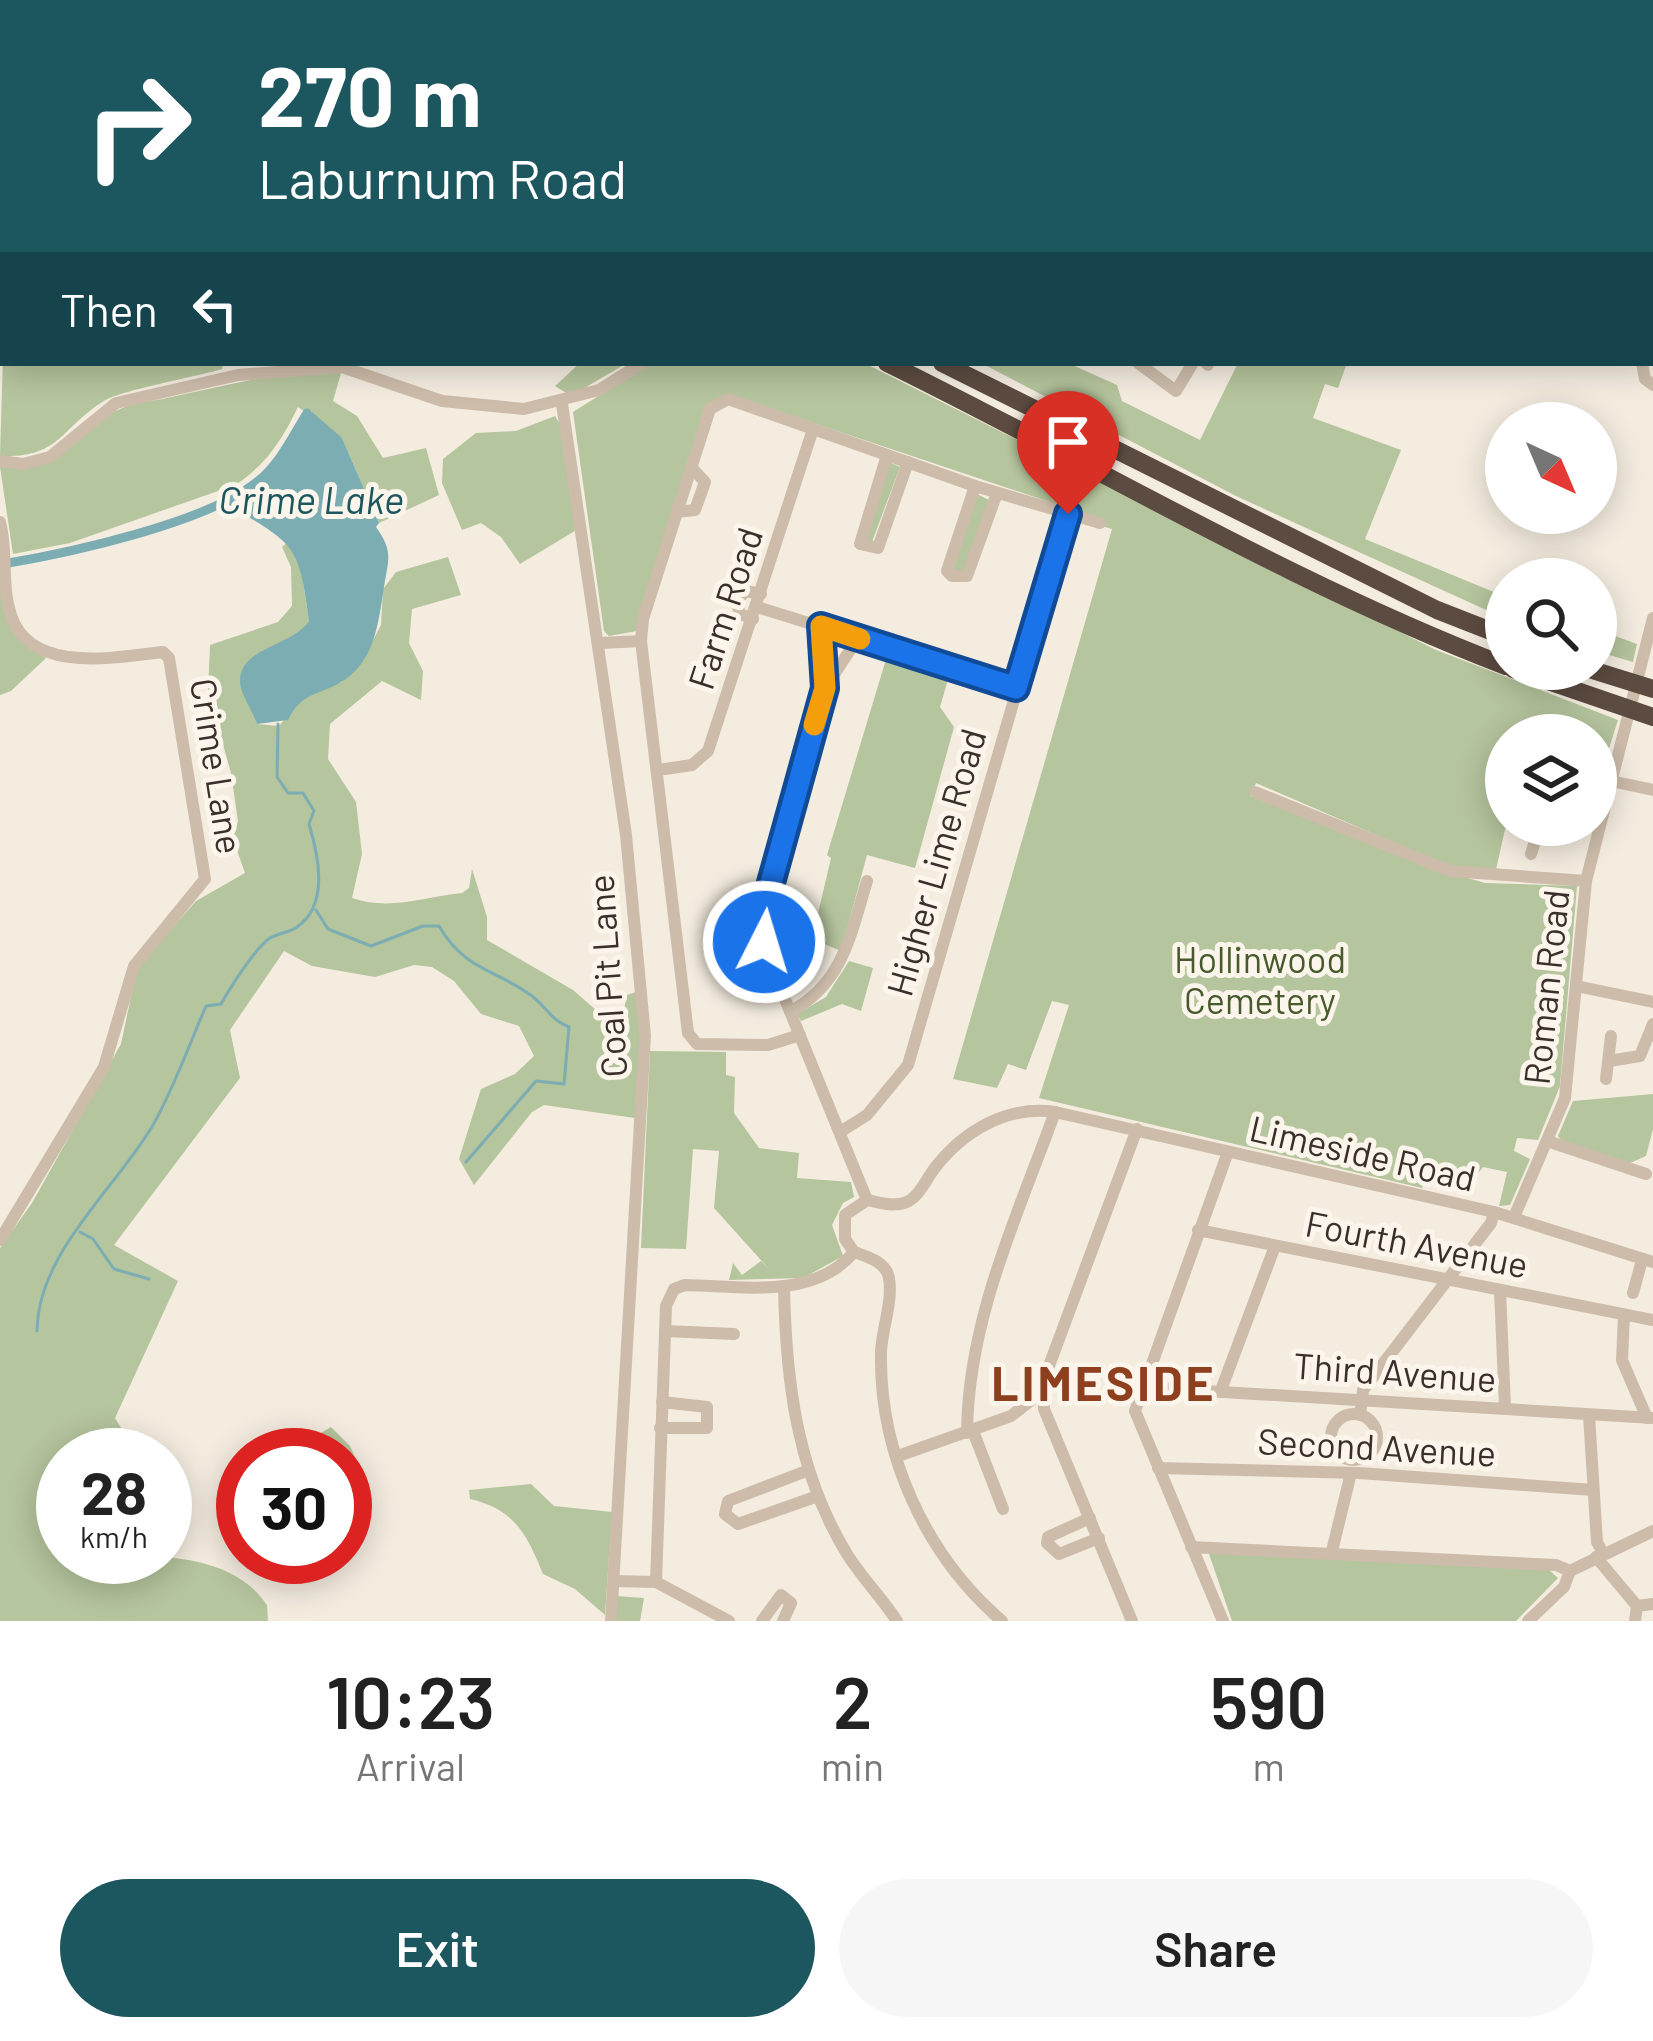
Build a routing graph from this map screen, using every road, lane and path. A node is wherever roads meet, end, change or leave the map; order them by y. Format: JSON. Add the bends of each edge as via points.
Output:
{"nodes":[{"id":1,"x":300,"y":366,"type":"edge"},
{"id":2,"x":333,"y":366,"type":"edge"},
{"id":3,"x":637,"y":366,"type":"edge"},
{"id":4,"x":893,"y":366,"type":"edge"},
{"id":5,"x":948,"y":366,"type":"edge"},
{"id":6,"x":1142,"y":366,"type":"edge"},
{"id":7,"x":1192,"y":366,"type":"edge"},
{"id":8,"x":562,"y":404,"type":"junction"},
{"id":9,"x":813,"y":429,"type":"junction"},
{"id":10,"x":886,"y":455,"type":"junction"},
{"id":11,"x":0,"y":461,"type":"edge"},
{"id":12,"x":908,"y":462,"type":"junction"},
{"id":13,"x":975,"y":486,"type":"junction"},
{"id":14,"x":997,"y":493,"type":"junction"},
{"id":15,"x":1068,"y":514,"type":"junction"},
{"id":16,"x":0,"y":522,"type":"edge"},
{"id":17,"x":1100,"y":524,"type":"dead end"},
{"id":18,"x":757,"y":606,"type":"junction"},
{"id":19,"x":1653,"y":617,"type":"edge"},
{"id":20,"x":821,"y":626,"type":"junction"},
{"id":21,"x":1485,"y":629,"type":"edge"},
{"id":22,"x":858,"y":638,"type":"junction"},
{"id":23,"x":641,"y":641,"type":"junction"},
{"id":24,"x":600,"y":643,"type":"junction"},
{"id":25,"x":1485,"y":658,"type":"edge"},
{"id":26,"x":1617,"y":678,"type":"edge"},
{"id":27,"x":825,"y":688,"type":"junction"},
{"id":28,"x":1016,"y":688,"type":"junction"},
{"id":29,"x":1653,"y":689,"type":"edge"},
{"id":30,"x":1574,"y":690,"type":"edge"},
{"id":31,"x":1653,"y":717,"type":"edge"},
{"id":32,"x":1617,"y":756,"type":"edge"},
{"id":33,"x":658,"y":770,"type":"junction"},
{"id":34,"x":1617,"y":782,"type":"edge"},
{"id":35,"x":1653,"y":790,"type":"edge"},
{"id":36,"x":1255,"y":792,"type":"dead end"},
{"id":37,"x":1536,"y":846,"type":"edge"},
{"id":38,"x":1593,"y":846,"type":"edge"},
{"id":39,"x":1531,"y":854,"type":"dead end"},
{"id":40,"x":867,"y":881,"type":"dead end"},
{"id":41,"x":1586,"y":881,"type":"junction"},
{"id":42,"x":1576,"y":986,"type":"junction"},
{"id":43,"x":1653,"y":1002,"type":"edge"},
{"id":44,"x":791,"y":1011,"type":"junction"},
{"id":45,"x":1653,"y":1024,"type":"edge"},
{"id":46,"x":800,"y":1035,"type":"junction"},
{"id":47,"x":1611,"y":1036,"type":"dead end"},
{"id":48,"x":1609,"y":1061,"type":"junction"},
{"id":49,"x":1606,"y":1078,"type":"dead end"},
{"id":50,"x":1055,"y":1112,"type":"junction"},
{"id":51,"x":1137,"y":1129,"type":"junction"},
{"id":52,"x":840,"y":1132,"type":"junction"},
{"id":53,"x":1547,"y":1142,"type":"junction"},
{"id":54,"x":1228,"y":1152,"type":"junction"},
{"id":55,"x":1646,"y":1174,"type":"dead end"},
{"id":56,"x":867,"y":1200,"type":"junction"},
{"id":57,"x":1494,"y":1212,"type":"junction"},
{"id":58,"x":1514,"y":1217,"type":"junction"},
{"id":59,"x":1198,"y":1230,"type":"junction"},
{"id":60,"x":0,"y":1240,"type":"edge"},
{"id":61,"x":1275,"y":1246,"type":"junction"},
{"id":62,"x":854,"y":1252,"type":"junction"},
{"id":63,"x":1647,"y":1261,"type":"edge"},
{"id":64,"x":1449,"y":1280,"type":"junction"},
{"id":65,"x":784,"y":1288,"type":"junction"},
{"id":66,"x":1500,"y":1290,"type":"junction"},
{"id":67,"x":1633,"y":1293,"type":"dead end"},
{"id":68,"x":1624,"y":1316,"type":"junction"},
{"id":69,"x":1653,"y":1320,"type":"edge"},
{"id":70,"x":665,"y":1331,"type":"junction"},
{"id":71,"x":734,"y":1334,"type":"dead end"},
{"id":72,"x":1140,"y":1387,"type":"junction"},
{"id":73,"x":1221,"y":1390,"type":"junction"},
{"id":74,"x":1043,"y":1391,"type":"junction"},
{"id":75,"x":1347,"y":1398,"type":"junction"},
{"id":76,"x":1363,"y":1399,"type":"junction"},
{"id":77,"x":662,"y":1402,"type":"junction"},
{"id":78,"x":1505,"y":1407,"type":"junction"},
{"id":79,"x":1354,"y":1415,"type":"junction"},
{"id":80,"x":1589,"y":1415,"type":"junction"},
{"id":81,"x":1650,"y":1418,"type":"edge"},
{"id":82,"x":660,"y":1428,"type":"junction"},
{"id":83,"x":970,"y":1432,"type":"junction"},
{"id":84,"x":898,"y":1456,"type":"junction"},
{"id":85,"x":1158,"y":1468,"type":"junction"},
{"id":86,"x":1353,"y":1469,"type":"junction"},
{"id":87,"x":809,"y":1470,"type":"junction"},
{"id":88,"x":1593,"y":1490,"type":"junction"},
{"id":89,"x":818,"y":1496,"type":"junction"},
{"id":90,"x":1003,"y":1509,"type":"dead end"},
{"id":91,"x":1090,"y":1518,"type":"junction"},
{"id":92,"x":1653,"y":1531,"type":"edge"},
{"id":93,"x":1099,"y":1538,"type":"junction"},
{"id":94,"x":1191,"y":1546,"type":"junction"},
{"id":95,"x":1332,"y":1551,"type":"junction"},
{"id":96,"x":1600,"y":1555,"type":"junction"},
{"id":97,"x":1570,"y":1571,"type":"junction"},
{"id":98,"x":614,"y":1581,"type":"junction"},
{"id":99,"x":656,"y":1582,"type":"junction"},
{"id":100,"x":1653,"y":1604,"type":"edge"},
{"id":101,"x":1636,"y":1613,"type":"edge"},
{"id":102,"x":611,"y":1621,"type":"edge"},
{"id":103,"x":729,"y":1621,"type":"edge"},
{"id":104,"x":762,"y":1621,"type":"edge"},
{"id":105,"x":783,"y":1621,"type":"edge"},
{"id":106,"x":897,"y":1621,"type":"edge"},
{"id":107,"x":1002,"y":1621,"type":"edge"},
{"id":108,"x":1132,"y":1621,"type":"edge"},
{"id":109,"x":1223,"y":1621,"type":"edge"},
{"id":110,"x":1528,"y":1621,"type":"edge"}],
"edges":[{"from":1,"to":11,"type":"street","via":[[116,403],[44,460]]},
{"from":2,"to":8,"type":"street","via":[[475,407]]},
{"from":3,"to":8,"type":"street"},
{"from":4,"to":25,"type":"highway","via":[[1230,540]]},
{"from":5,"to":21,"type":"highway"},
{"from":6,"to":7,"type":"street","via":[[1180,393]]},
{"from":8,"to":24,"type":"street","name":"Coal Pit Lane"},
{"from":9,"to":10,"type":"street"},
{"from":9,"to":18,"type":"street","name":"Farm Road"},
{"from":9,"to":23,"type":"street","via":[[722,398],[710,409]]},
{"from":10,"to":12,"type":"street"},
{"from":10,"to":12,"type":"street","via":[[860,544],[878,548]]},
{"from":12,"to":13,"type":"street"},
{"from":13,"to":14,"type":"street"},
{"from":13,"to":14,"type":"street","via":[[947,571],[952,576],[967,575]]},
{"from":14,"to":15,"type":"street"},
{"from":15,"to":17,"type":"street"},
{"from":15,"to":28,"type":"street","name":"Higher Lime Road"},
{"from":16,"to":60,"type":"street","name":"Crime Lane","via":[[11,619],[28,640],[82,660],[163,652],[169,658],[206,879],[134,966],[104,1066]]},
{"from":18,"to":20,"type":"street"},
{"from":18,"to":33,"type":"street","name":"Farm Road","via":[[708,751],[692,765]]},
{"from":19,"to":32,"type":"street","name":"Roman Road"},
{"from":20,"to":22,"type":"street"},
{"from":20,"to":27,"type":"street"},
{"from":22,"to":27,"type":"street"},
{"from":22,"to":28,"type":"street"},
{"from":23,"to":24,"type":"street"},
{"from":23,"to":33,"type":"street"},
{"from":24,"to":98,"type":"street","name":"Coal Pit Lane","via":[[645,1036]]},
{"from":26,"to":29,"type":"highway"},
{"from":27,"to":44,"type":"street","via":[[764,908],[769,960]]},
{"from":28,"to":52,"type":"street","name":"Higher Lime Road","via":[[908,1065],[867,1115]]},
{"from":30,"to":31,"type":"highway"},
{"from":33,"to":46,"type":"street","via":[[688,1034],[697,1044],[769,1046]]},
{"from":34,"to":35,"type":"street"},
{"from":36,"to":41,"type":"street","via":[[1450,871]]},
{"from":37,"to":39,"type":"street"},
{"from":38,"to":41,"type":"street","name":"Roman Road"},
{"from":40,"to":44,"type":"street","via":[[843,963]]},
{"from":41,"to":42,"type":"street","name":"Roman Road"},
{"from":42,"to":43,"type":"street"},
{"from":42,"to":53,"type":"street","name":"Roman Road","via":[[1565,1098]]},
{"from":44,"to":46,"type":"street"},
{"from":45,"to":48,"type":"street","via":[[1640,1056]]},
{"from":46,"to":52,"type":"street"},
{"from":47,"to":48,"type":"street"},
{"from":48,"to":49,"type":"street"},
{"from":50,"to":51,"type":"street","name":"Limeside Road"},
{"from":50,"to":56,"type":"street","name":"Limeside Road","via":[[1034,1108],[991,1121],[944,1156],[908,1202]]},
{"from":50,"to":83,"type":"street","via":[[984,1306],[968,1382]]},
{"from":51,"to":54,"type":"street","name":"Limeside Road"},
{"from":51,"to":74,"type":"street"},
{"from":52,"to":56,"type":"street"},
{"from":53,"to":55,"type":"street"},
{"from":53,"to":58,"type":"street","name":"Roman Road"},
{"from":54,"to":57,"type":"street","name":"Limeside Road"},
{"from":54,"to":59,"type":"street"},
{"from":56,"to":62,"type":"street","via":[[845,1215]]},
{"from":57,"to":58,"type":"street","name":"Limeside Road"},
{"from":57,"to":64,"type":"street"},
{"from":58,"to":63,"type":"street","name":"Limeside Road"},
{"from":59,"to":61,"type":"street","name":"Fourth Avenue"},
{"from":59,"to":72,"type":"street"},
{"from":61,"to":64,"type":"street","name":"Fourth Avenue"},
{"from":61,"to":73,"type":"street"},
{"from":62,"to":65,"type":"street","via":[[827,1274]]},
{"from":62,"to":84,"type":"street","via":[[889,1276],[881,1351]]},
{"from":63,"to":67,"type":"street"},
{"from":64,"to":66,"type":"street","name":"Fourth Avenue"},
{"from":64,"to":76,"type":"street"},
{"from":65,"to":70,"type":"street","via":[[685,1285],[666,1306]]},
{"from":65,"to":87,"type":"street","via":[[790,1399]]},
{"from":66,"to":68,"type":"street","name":"Fourth Avenue"},
{"from":66,"to":78,"type":"street"},
{"from":68,"to":69,"type":"street","name":"Fourth Avenue"},
{"from":68,"to":81,"type":"street","via":[[1622,1360]]},
{"from":70,"to":71,"type":"street"},
{"from":70,"to":77,"type":"street"},
{"from":72,"to":73,"type":"street","name":"Third Avenue"},
{"from":72,"to":85,"type":"street","via":[[1135,1411]]},
{"from":73,"to":75,"type":"street","name":"Third Avenue"},
{"from":74,"to":83,"type":"street","via":[[1011,1416]]},
{"from":74,"to":91,"type":"street"},
{"from":75,"to":76,"type":"street","name":"Third Avenue"},
{"from":75,"to":79,"type":"street"},
{"from":76,"to":78,"type":"street","name":"Third Avenue"},
{"from":76,"to":79,"type":"street"},
{"from":77,"to":82,"type":"street"},
{"from":77,"to":82,"type":"street","via":[[707,1407],[706,1428]]},
{"from":78,"to":80,"type":"street","name":"Third Avenue"},
{"from":79,"to":86,"type":"street","via":[[1331,1432]]},
{"from":79,"to":86,"type":"street","via":[[1372,1423],[1377,1436]]},
{"from":80,"to":81,"type":"street","name":"Third Avenue"},
{"from":80,"to":88,"type":"street"},
{"from":82,"to":99,"type":"street"},
{"from":83,"to":84,"type":"street"},
{"from":83,"to":90,"type":"street"},
{"from":84,"to":107,"type":"street","via":[[927,1534]]},
{"from":85,"to":86,"type":"street","name":"Second Avenue"},
{"from":85,"to":94,"type":"street"},
{"from":86,"to":88,"type":"street","name":"Second Avenue"},
{"from":86,"to":95,"type":"street"},
{"from":87,"to":89,"type":"street"},
{"from":87,"to":89,"type":"street","via":[[728,1501],[725,1514],[738,1524]]},
{"from":88,"to":96,"type":"street"},
{"from":89,"to":106,"type":"street","via":[[848,1555]]},
{"from":91,"to":93,"type":"street"},
{"from":91,"to":93,"type":"street","via":[[1048,1543],[1059,1554]]},
{"from":92,"to":96,"type":"street"},
{"from":93,"to":108,"type":"street"},
{"from":94,"to":95,"type":"street"},
{"from":94,"to":109,"type":"street"},
{"from":95,"to":97,"type":"street"},
{"from":96,"to":97,"type":"street"},
{"from":96,"to":101,"type":"street"},
{"from":97,"to":110,"type":"street"},
{"from":98,"to":99,"type":"street"},
{"from":98,"to":102,"type":"street","name":"Coal Pit Lane"},
{"from":99,"to":103,"type":"street"},
{"from":100,"to":101,"type":"street"},
{"from":104,"to":105,"type":"street","via":[[781,1594],[791,1603]]}]}
